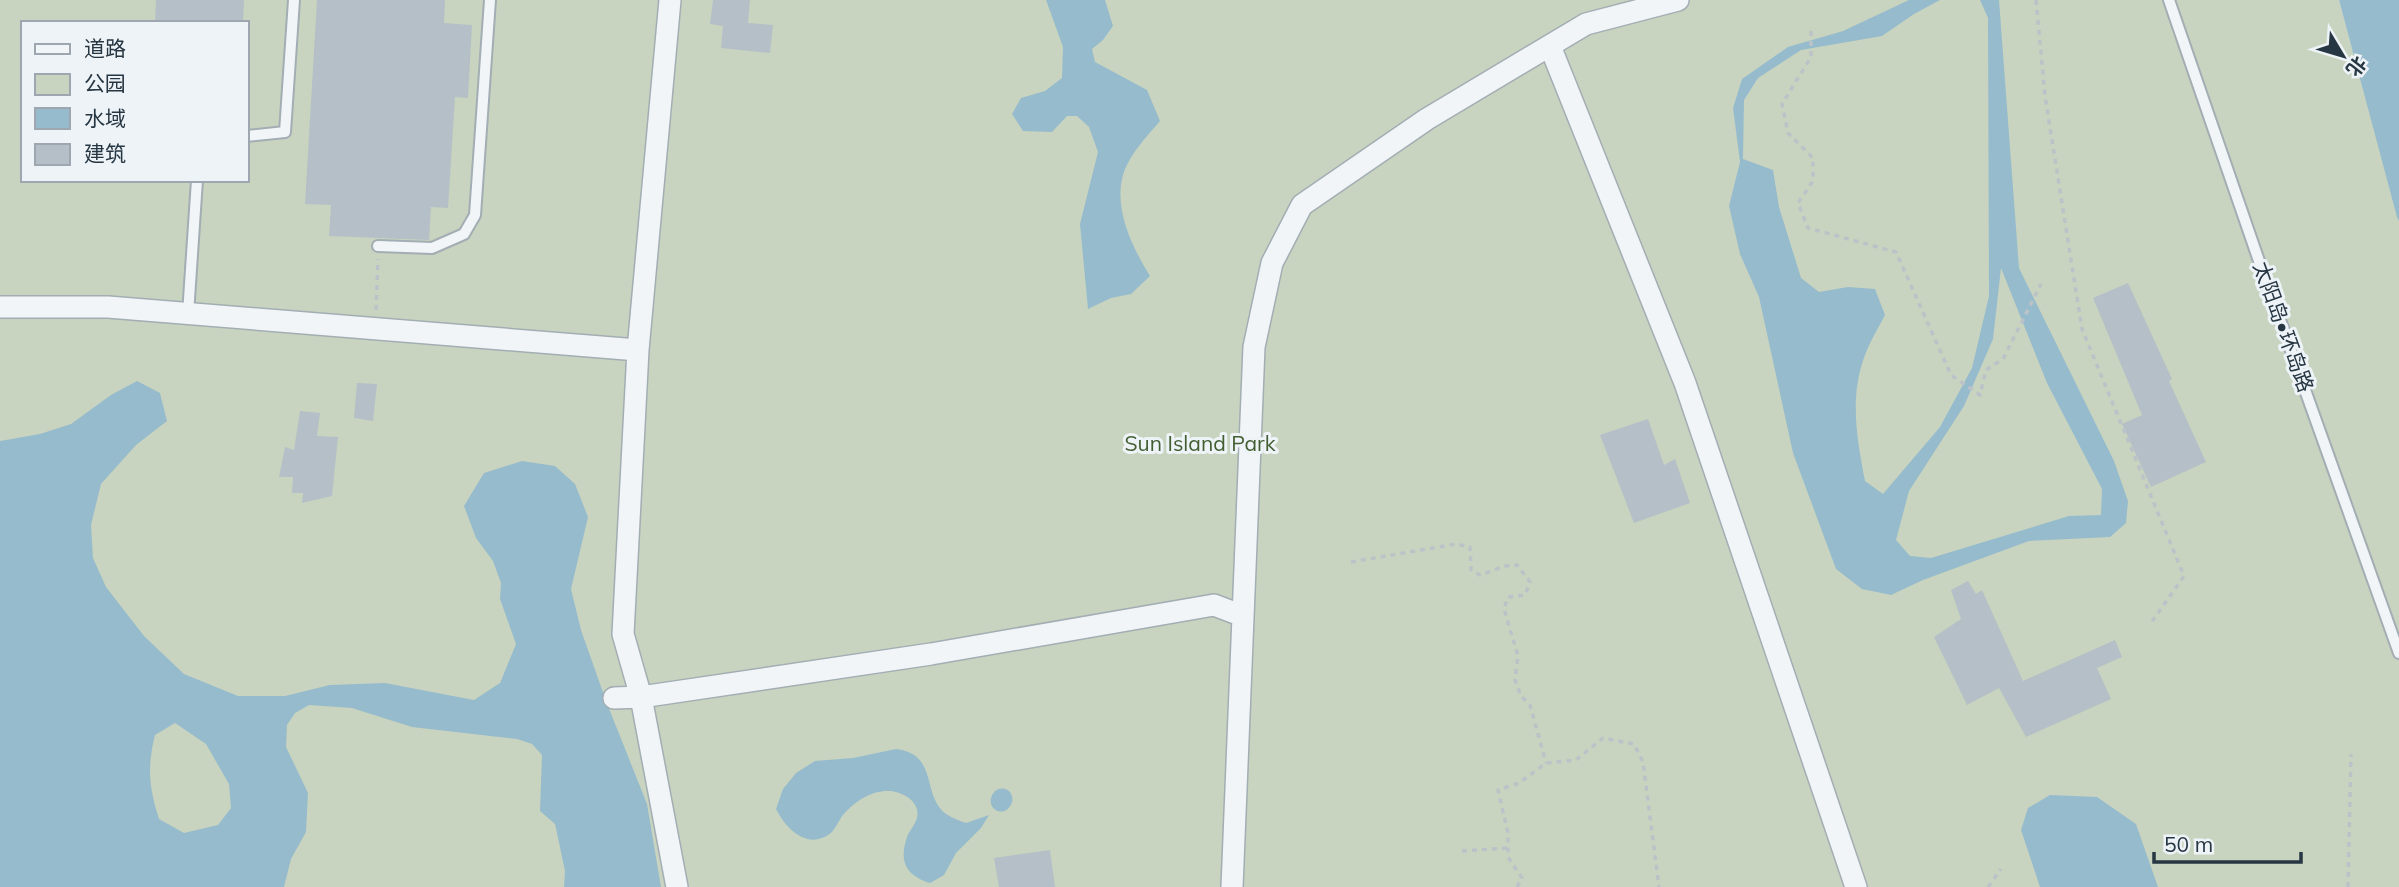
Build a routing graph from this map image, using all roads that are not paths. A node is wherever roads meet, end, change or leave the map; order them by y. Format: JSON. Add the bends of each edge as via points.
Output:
{"nodes":[{"id":1,"x":294,"y":0,"type":"edge"},
{"id":2,"x":490,"y":0,"type":"edge"},
{"id":3,"x":670,"y":0,"type":"edge"},
{"id":4,"x":1678,"y":0,"type":"edge"},
{"id":5,"x":2169,"y":0,"type":"edge"},
{"id":6,"x":1550,"y":46,"type":"junction"},
{"id":7,"x":248,"y":136,"type":"edge"},
{"id":8,"x":197,"y":182,"type":"edge"},
{"id":9,"x":379,"y":246,"type":"road end"},
{"id":10,"x":0,"y":307,"type":"edge"},
{"id":11,"x":188,"y":313,"type":"junction"},
{"id":12,"x":638,"y":350,"type":"junction"},
{"id":13,"x":1243,"y":616,"type":"junction"},
{"id":14,"x":2399,"y":653,"type":"edge"},
{"id":15,"x":641,"y":697,"type":"junction"},
{"id":16,"x":614,"y":698,"type":"dead end"},
{"id":17,"x":677,"y":887,"type":"edge"},
{"id":18,"x":1232,"y":887,"type":"edge"},
{"id":19,"x":1856,"y":887,"type":"edge"}],
"edges":[{"from":1,"to":7,"type":"lane","via":[[285,132]]},
{"from":2,"to":9,"type":"lane","via":[[475,215],[464,234],[432,248]]},
{"from":3,"to":12,"type":"street"},
{"from":4,"to":6,"type":"street","via":[[1586,24]]},
{"from":5,"to":14,"type":"lane","name":"太阳岛•环岛路"},
{"from":6,"to":13,"type":"street","via":[[1427,119],[1302,205],[1272,263],[1254,347]]},
{"from":6,"to":19,"type":"street","via":[[1685,383]]},
{"from":8,"to":11,"type":"lane"},
{"from":10,"to":11,"type":"street"},
{"from":11,"to":12,"type":"street"},
{"from":12,"to":15,"type":"street","via":[[623,634]]},
{"from":13,"to":15,"type":"street","via":[[1214,605]]},
{"from":13,"to":18,"type":"street"},
{"from":15,"to":16,"type":"street"},
{"from":15,"to":17,"type":"street"}]}
